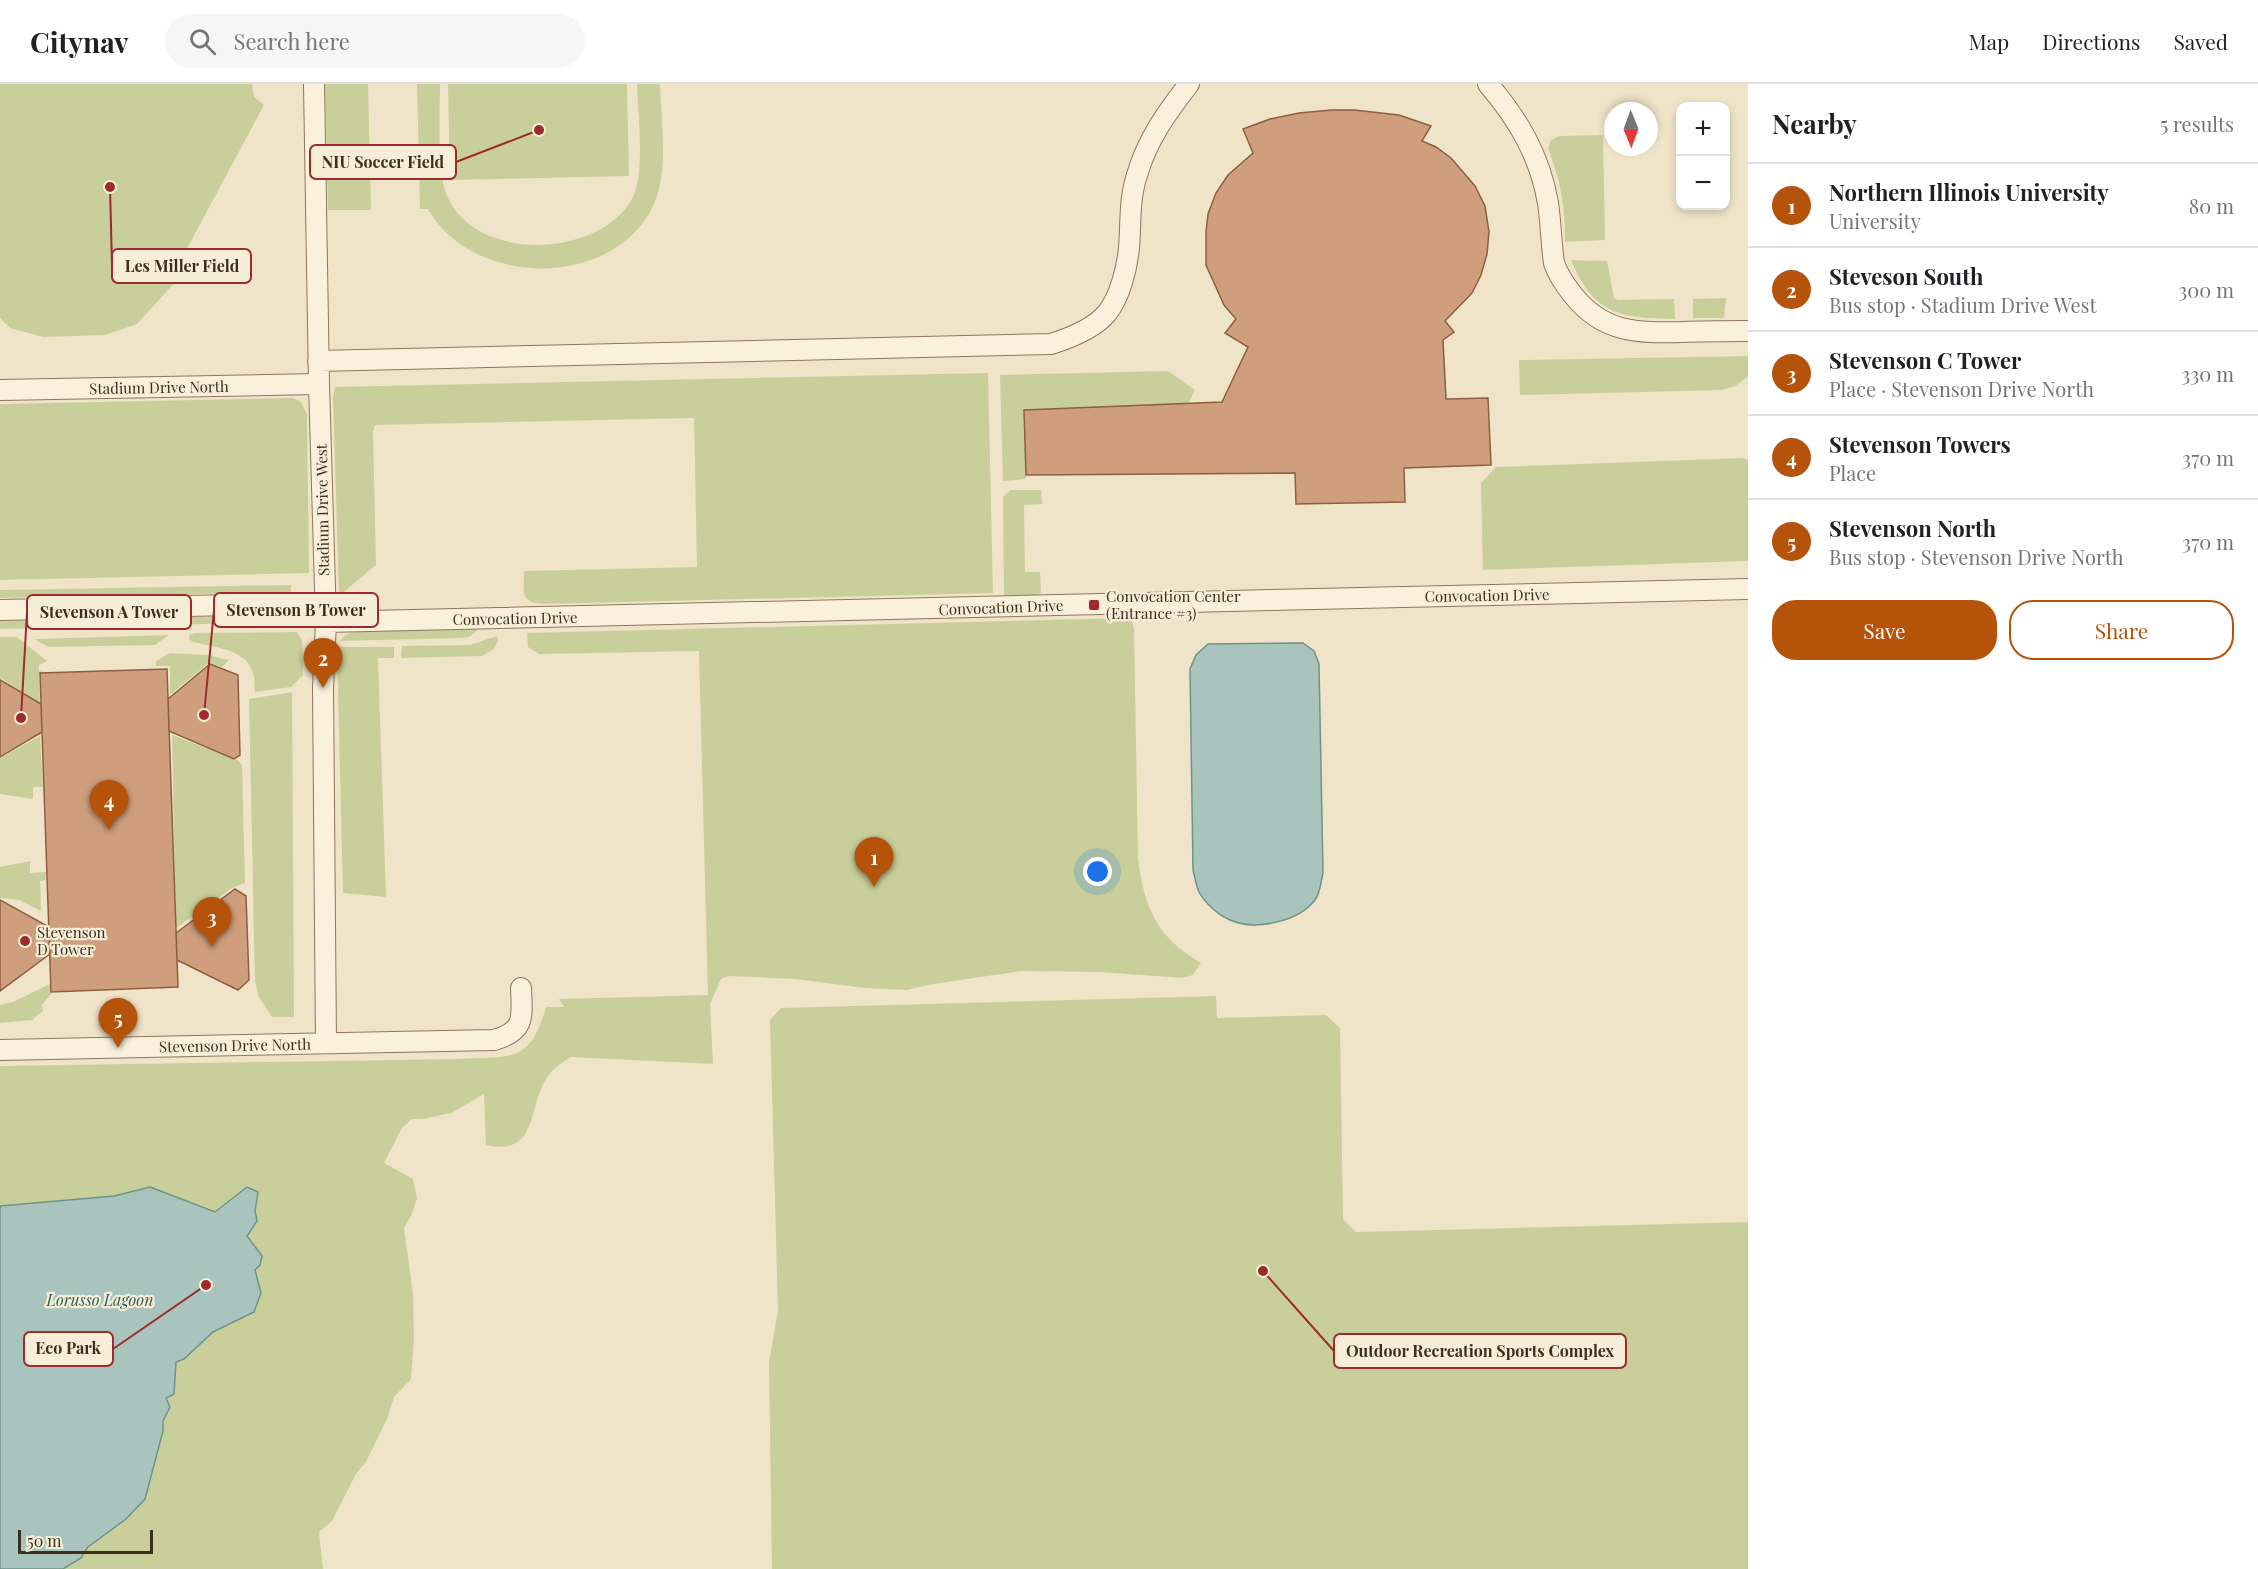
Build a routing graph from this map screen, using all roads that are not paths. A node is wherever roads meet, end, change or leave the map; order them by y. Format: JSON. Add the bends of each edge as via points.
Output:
{"nodes":[{"id":1,"x":314,"y":84,"type":"edge"},
{"id":2,"x":1189,"y":84,"type":"edge"},
{"id":3,"x":1488,"y":84,"type":"edge"},
{"id":4,"x":1748,"y":331,"type":"edge"},
{"id":5,"x":318,"y":361,"type":"junction"},
{"id":6,"x":319,"y":384,"type":"junction"},
{"id":7,"x":0,"y":390,"type":"edge"},
{"id":8,"x":1748,"y":589,"type":"edge"},
{"id":9,"x":0,"y":610,"type":"edge"},
{"id":10,"x":325,"y":612,"type":"junction"},
{"id":11,"x":521,"y":988,"type":"dead end"},
{"id":12,"x":326,"y":1043,"type":"junction"},
{"id":13,"x":0,"y":1050,"type":"edge"}],
"edges":[{"from":1,"to":5,"type":"street","name":"Stadium Drive West"},
{"from":2,"to":5,"type":"street","via":[[1155,131],[1142,160],[1131,198],[1129,249],[1117,295],[1106,313],[1070,338],[1051,344]]},
{"from":3,"to":4,"type":"street","via":[[1524,133],[1535,156],[1547,200],[1554,263],[1583,308],[1598,319],[1635,332]]},
{"from":5,"to":6,"type":"street","name":"Stadium Drive West"},
{"from":6,"to":7,"type":"street","name":"Stadium Drive North"},
{"from":6,"to":10,"type":"street","name":"Stadium Drive West"},
{"from":8,"to":10,"type":"street","name":"Convocation Drive"},
{"from":9,"to":10,"type":"street","name":"Convocation Drive"},
{"from":10,"to":12,"type":"street","name":"Stadium Drive West","via":[[322,688]]},
{"from":11,"to":12,"type":"street","name":"Stevenson Drive North","via":[[518,1027],[510,1035],[494,1040]]},
{"from":12,"to":13,"type":"street","name":"Stevenson Drive North"}]}
